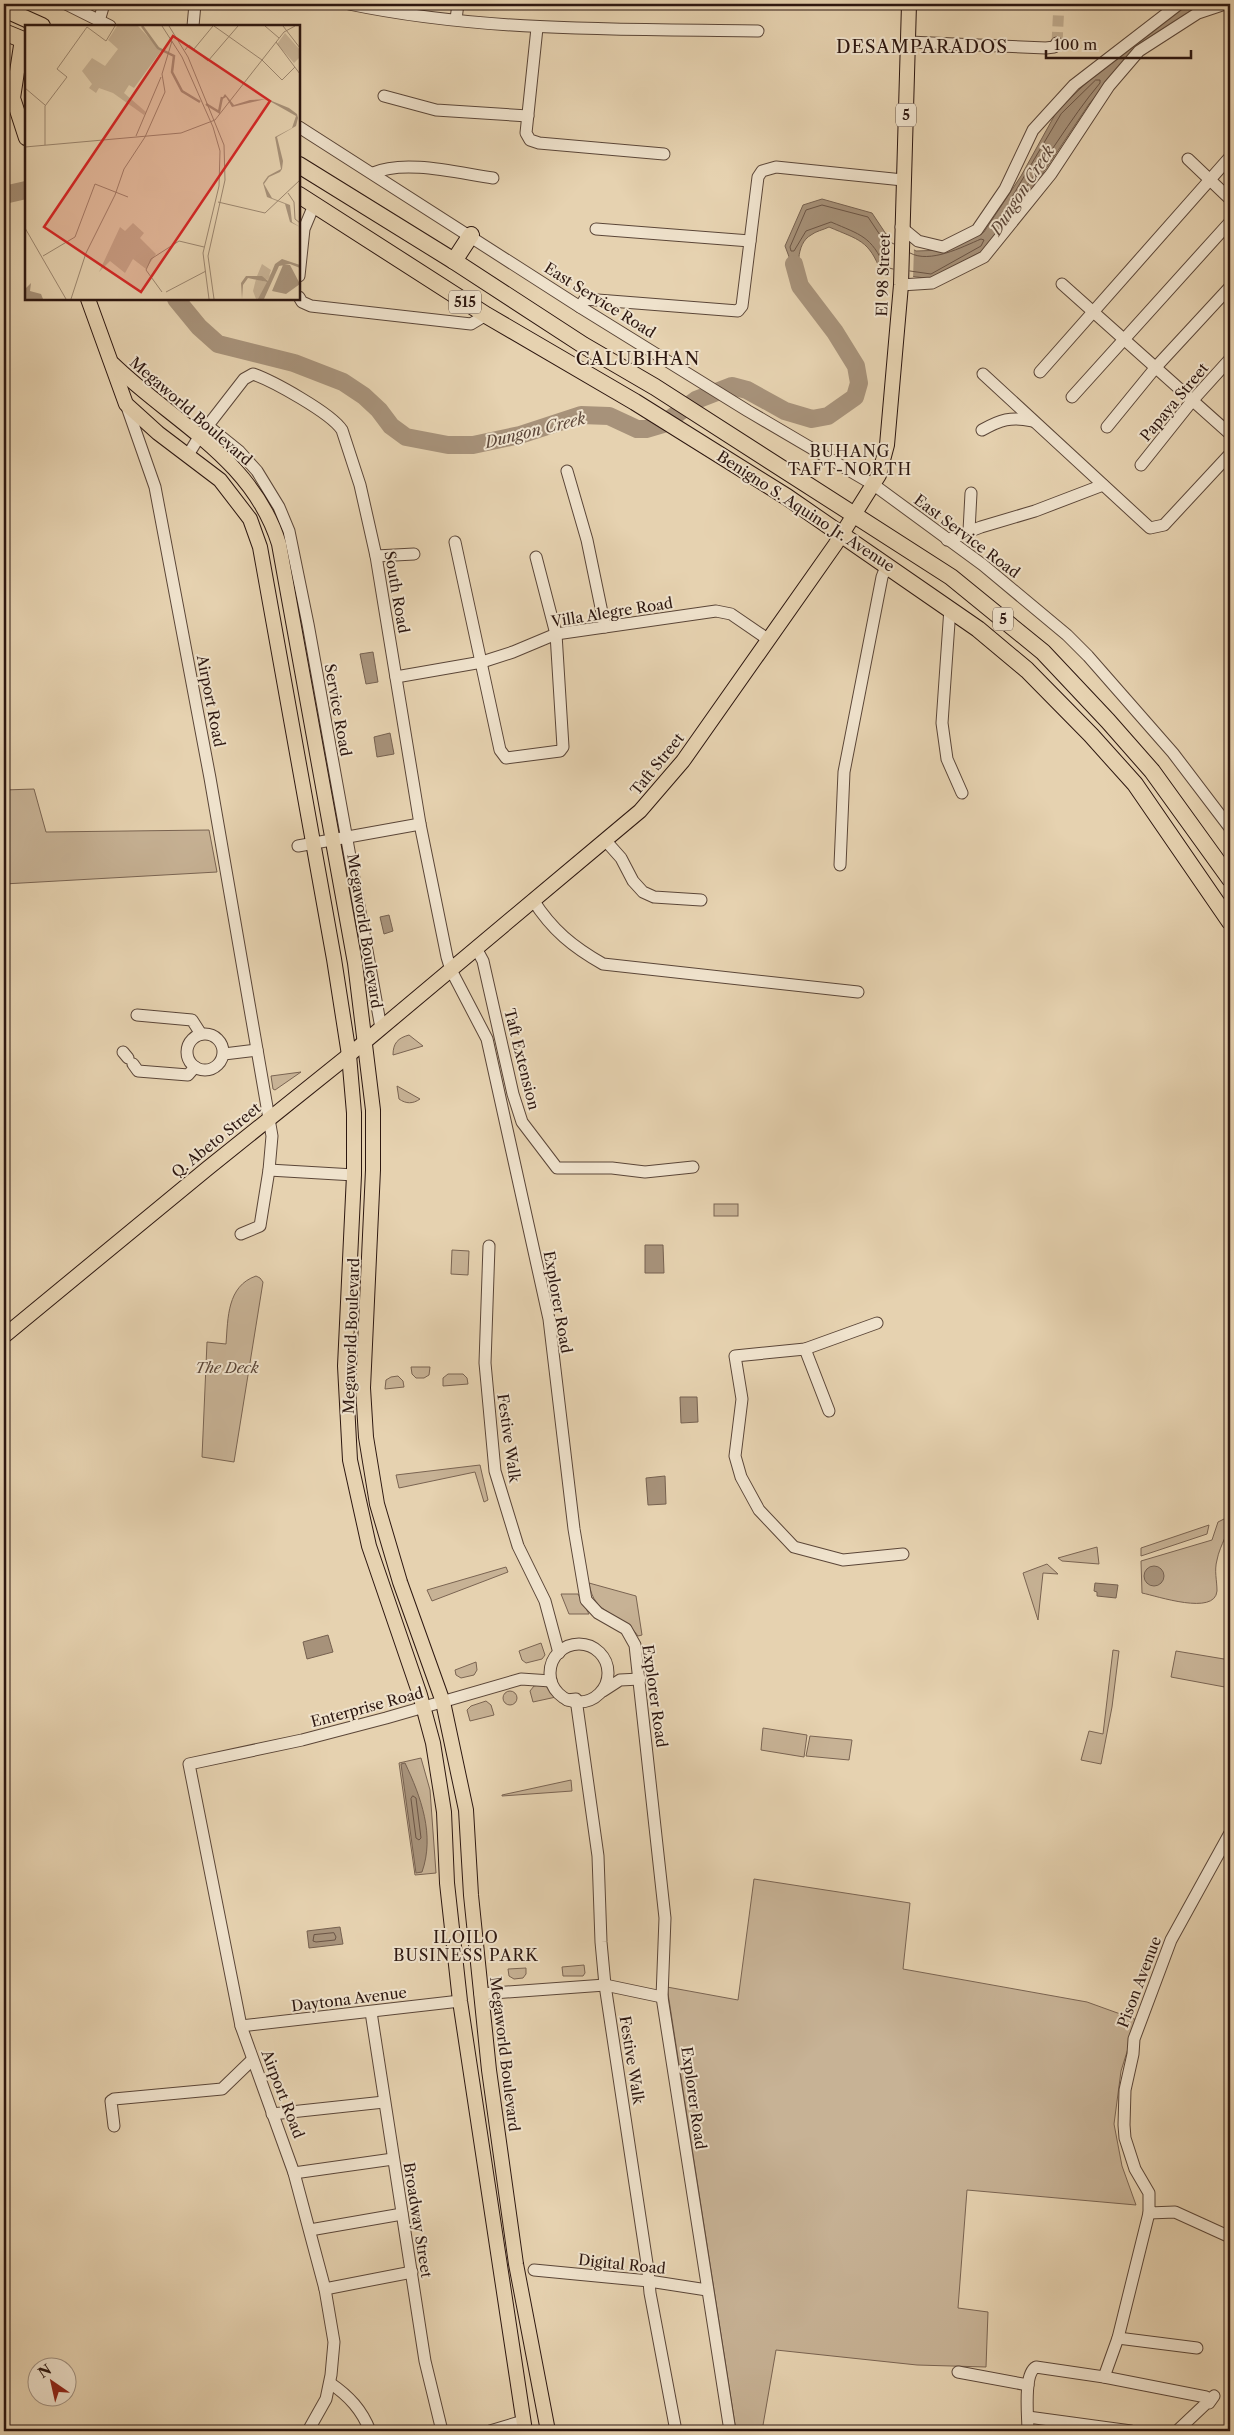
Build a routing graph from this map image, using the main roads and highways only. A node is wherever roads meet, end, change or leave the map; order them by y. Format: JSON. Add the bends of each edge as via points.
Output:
{"nodes":[{"id":1,"x":909,"y":4,"type":"edge"},
{"id":2,"x":4,"y":9,"type":"edge"},
{"id":3,"x":40,"y":25,"type":"edge"},
{"id":4,"x":4,"y":32,"type":"edge"},
{"id":5,"x":24,"y":40,"type":"edge"},
{"id":6,"x":25,"y":135,"type":"edge"},
{"id":7,"x":300,"y":166,"type":"edge"},
{"id":8,"x":300,"y":197,"type":"edge"},
{"id":9,"x":471,"y":235,"type":"road end"},
{"id":10,"x":454,"y":261,"type":"junction"},
{"id":11,"x":88,"y":300,"type":"edge"},
{"id":12,"x":583,"y":345,"type":"junction"},
{"id":13,"x":110,"y":361,"type":"junction"},
{"id":14,"x":570,"y":365,"type":"junction"},
{"id":15,"x":126,"y":404,"type":"joint"},
{"id":16,"x":241,"y":474,"type":"junction"},
{"id":17,"x":226,"y":488,"type":"junction"},
{"id":18,"x":855,"y":516,"type":"junction"},
{"id":19,"x":842,"y":535,"type":"junction"},
{"id":20,"x":1132,"y":746,"type":"junction"},
{"id":21,"x":1114,"y":761,"type":"junction"},
{"id":22,"x":323,"y":784,"type":"junction"},
{"id":23,"x":304,"y":790,"type":"junction"},
{"id":24,"x":1228,"y":871,"type":"edge"},
{"id":25,"x":341,"y":886,"type":"junction"},
{"id":26,"x":321,"y":889,"type":"junction"},
{"id":27,"x":1230,"y":922,"type":"edge"},
{"id":28,"x":451,"y":970,"type":"joint"},
{"id":29,"x":360,"y":996,"type":"junction"},
{"id":30,"x":341,"y":1000,"type":"junction"},
{"id":31,"x":365,"y":1041,"type":"junction"},
{"id":32,"x":349,"y":1055,"type":"junction"},
{"id":33,"x":354,"y":1110,"type":"junction"},
{"id":34,"x":372,"y":1110,"type":"junction"},
{"id":35,"x":4,"y":1336,"type":"edge"},
{"id":36,"x":425,"y":1654,"type":"junction"},
{"id":37,"x":408,"y":1661,"type":"junction"},
{"id":38,"x":451,"y":1739,"type":"junction"},
{"id":39,"x":433,"y":1743,"type":"junction"},
{"id":40,"x":524,"y":2426,"type":"edge"},
{"id":41,"x":548,"y":2431,"type":"edge"}],
"edges":[{"from":1,"to":18,"type":"main road","name":"El 98 Street","number":"5","via":[[901,285],[887,445],[879,475]]},
{"from":2,"to":3,"type":"highway"},
{"from":4,"to":5,"type":"highway"},
{"from":5,"to":6,"type":"main road","via":[[13,98]]},
{"from":7,"to":10,"type":"highway","name":"Benigno S. Aquino Jr. Avenue","number":"515"},
{"from":8,"to":14,"type":"highway","name":"Benigno S. Aquino Jr. Avenue","number":"515"},
{"from":9,"to":10,"type":"highway"},
{"from":10,"to":12,"type":"highway","name":"Benigno S. Aquino Jr. Avenue","number":"515"},
{"from":11,"to":13,"type":"main road","name":"Airport Road"},
{"from":12,"to":14,"type":"highway"},
{"from":12,"to":18,"type":"highway","name":"Benigno S. Aquino Jr. Avenue","number":"515","via":[[655,387]]},
{"from":13,"to":15,"type":"main road","name":"Airport Road"},
{"from":13,"to":16,"type":"main road","name":"Megaworld Boulevard"},
{"from":14,"to":19,"type":"highway","name":"Benigno S. Aquino Jr. Avenue","number":"515","via":[[705,445]]},
{"from":15,"to":17,"type":"main road","name":"Megaworld Boulevard"},
{"from":16,"to":17,"type":"main road","via":[[226,472]]},
{"from":16,"to":22,"type":"main road","name":"Megaworld Boulevard","via":[[257,495],[279,544]]},
{"from":17,"to":23,"type":"main road","name":"Megaworld Boulevard","via":[[250,520],[260,547]]},
{"from":18,"to":19,"type":"main road","name":"El 98 Street","number":"5"},
{"from":18,"to":20,"type":"highway","name":"Benigno S. Aquino Jr. Avenue","number":"5","via":[[951,577],[993,610],[1043,652]]},
{"from":19,"to":21,"type":"highway","name":"Benigno S. Aquino Jr. Avenue","number":"5","via":[[950,608],[1026,670]]},
{"from":19,"to":28,"type":"main road","name":"Taft Street","via":[[683,760],[640,811]]},
{"from":20,"to":21,"type":"highway"},
{"from":20,"to":24,"type":"highway","name":"Benigno S. Aquino Jr. Avenue","number":"5"},
{"from":21,"to":27,"type":"highway","name":"Benigno S. Aquino Jr. Avenue","number":"5","via":[[1149,803]]},
{"from":22,"to":23,"type":"main road","via":[[316,799],[309,797]]},
{"from":22,"to":25,"type":"main road","name":"Megaworld Boulevard"},
{"from":23,"to":26,"type":"main road","name":"Megaworld Boulevard"},
{"from":25,"to":26,"type":"main road","via":[[338,880],[329,876]]},
{"from":25,"to":29,"type":"main road","name":"Megaworld Boulevard"},
{"from":26,"to":30,"type":"main road","name":"Megaworld Boulevard"},
{"from":28,"to":31,"type":"main road","name":"Q. Abeto Street"},
{"from":29,"to":30,"type":"main road","via":[[352,1007],[344,1005]]},
{"from":29,"to":31,"type":"main road","name":"Megaworld Boulevard"},
{"from":30,"to":32,"type":"main road","name":"Megaworld Boulevard"},
{"from":31,"to":32,"type":"main road","name":"Q. Abeto Street"},
{"from":31,"to":34,"type":"main road","name":"Megaworld Boulevard"},
{"from":32,"to":33,"type":"main road","name":"Megaworld Boulevard"},
{"from":32,"to":35,"type":"main road","name":"Q. Abeto Street"},
{"from":33,"to":34,"type":"main road","via":[[358,1103],[364,1101]]},
{"from":33,"to":37,"type":"main road","name":"Megaworld Boulevard","via":[[345,1366],[348,1435],[369,1546]]},
{"from":34,"to":36,"type":"main road","name":"Megaworld Boulevard","via":[[373,1170],[363,1375],[366,1437],[370,1472],[385,1534]]},
{"from":36,"to":37,"type":"main road","via":[[424,1666],[420,1668],[412,1667]]},
{"from":36,"to":38,"type":"main road","name":"Megaworld Boulevard"},
{"from":37,"to":39,"type":"main road","name":"Megaworld Boulevard"},
{"from":38,"to":39,"type":"main road","via":[[441,1733]]},
{"from":38,"to":41,"type":"main road","name":"Megaworld Boulevard","via":[[466,1810],[480,1994],[516,2264]]},
{"from":39,"to":40,"type":"main road","name":"Megaworld Boulevard","via":[[444,1812],[447,1883],[460,2001]]}]}
